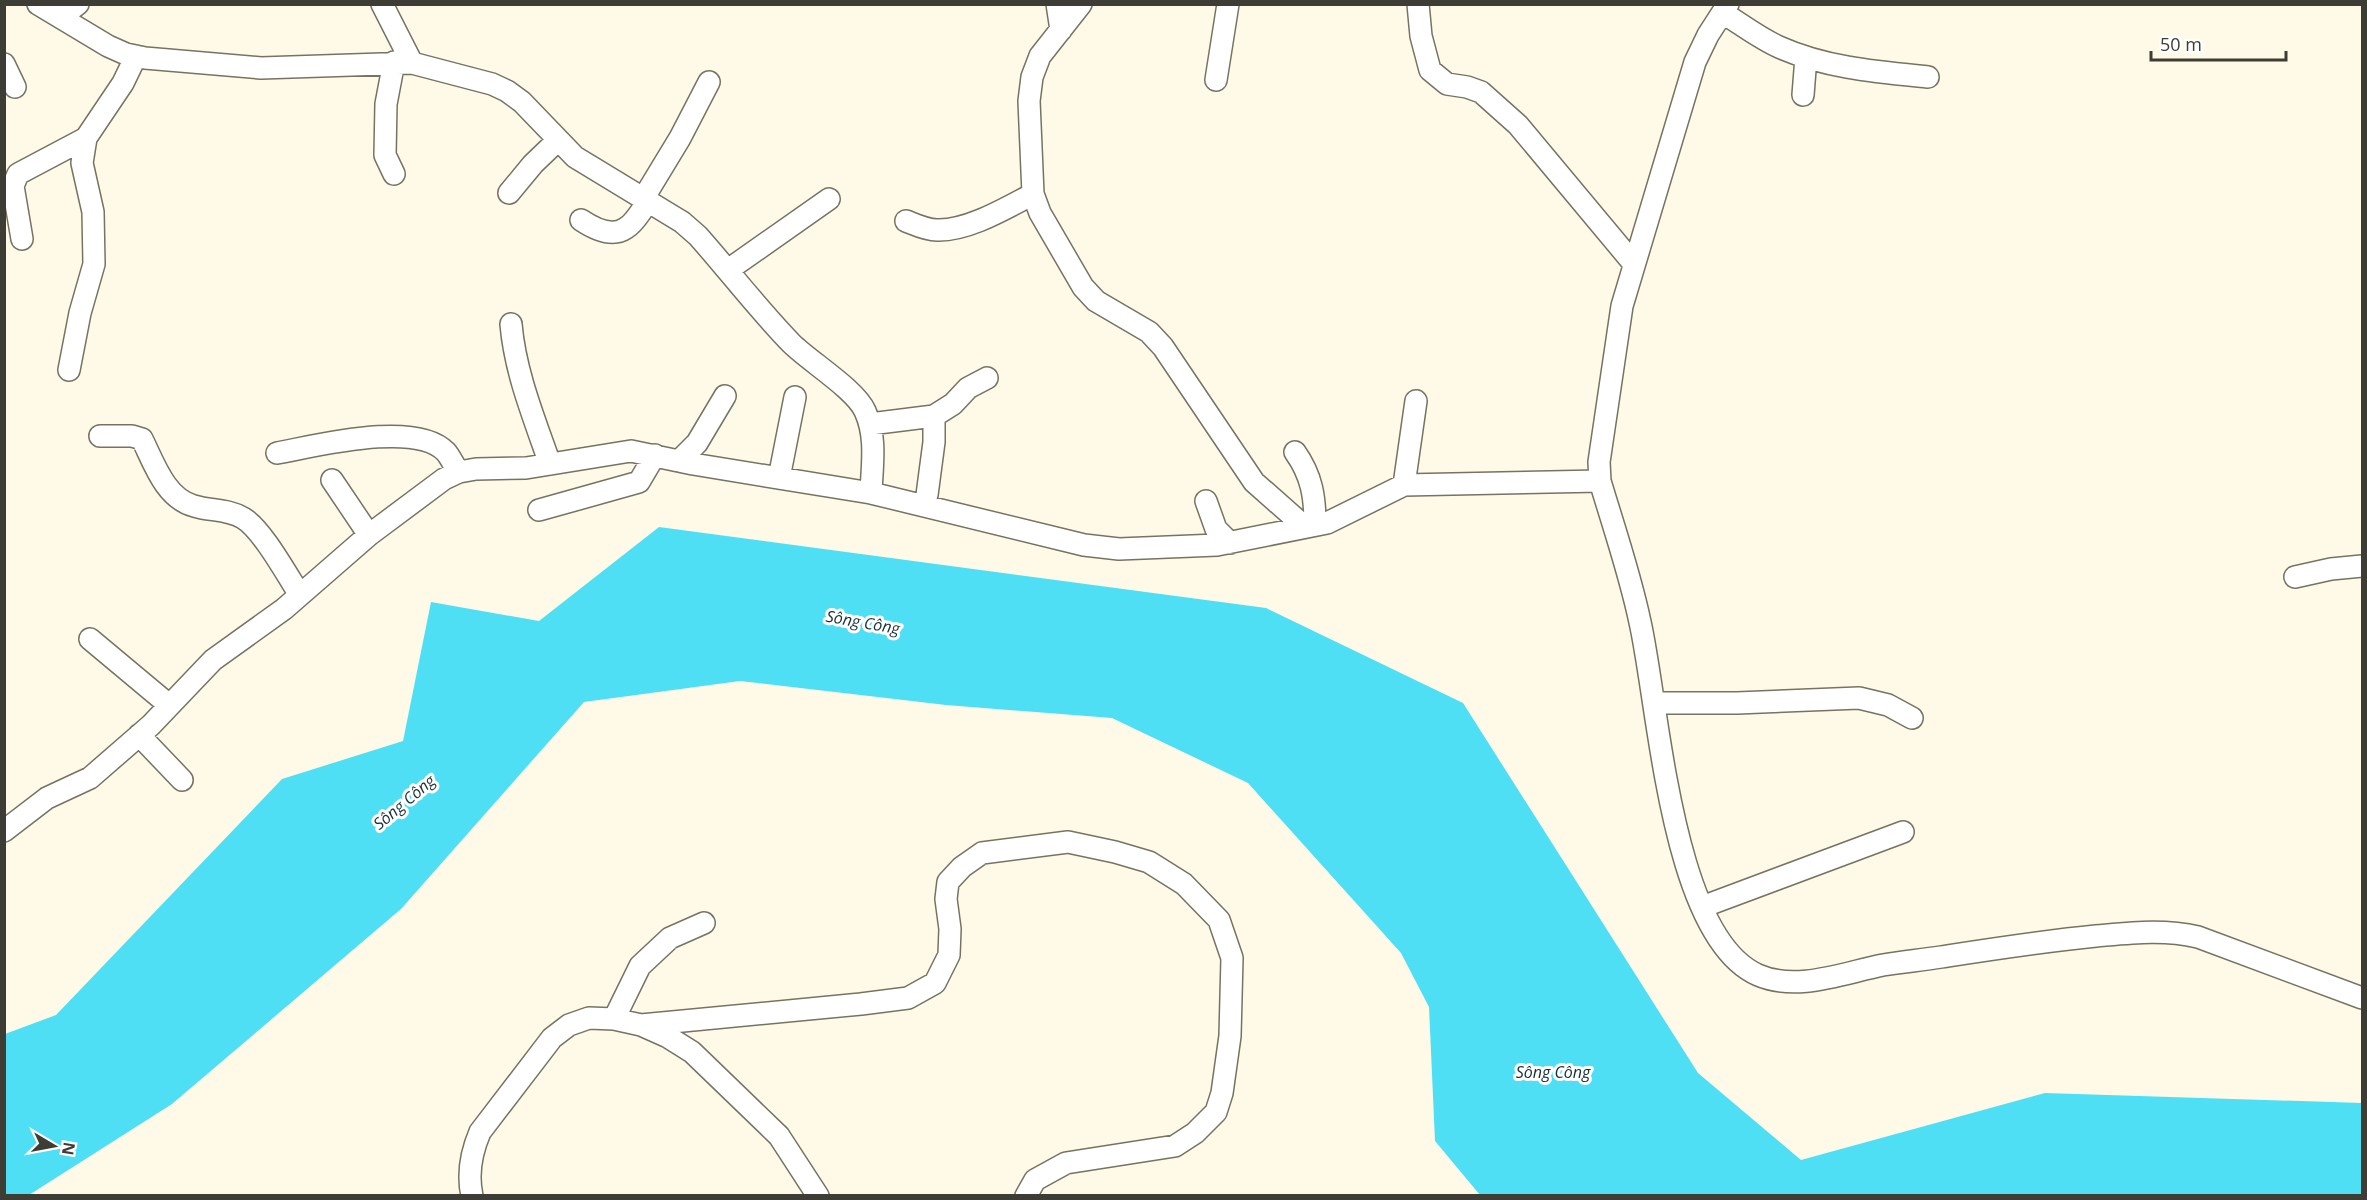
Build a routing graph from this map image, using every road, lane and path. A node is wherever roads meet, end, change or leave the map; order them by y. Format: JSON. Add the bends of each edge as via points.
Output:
{"nodes":[{"id":1,"x":38,"y":4,"type":"edge"},
{"id":2,"x":78,"y":4,"type":"edge"},
{"id":3,"x":382,"y":4,"type":"edge"},
{"id":4,"x":1057,"y":4,"type":"edge"},
{"id":5,"x":1081,"y":4,"type":"edge"},
{"id":6,"x":1228,"y":4,"type":"edge"},
{"id":7,"x":1418,"y":4,"type":"edge"},
{"id":8,"x":1725,"y":9,"type":"edge"},
{"id":9,"x":61,"y":17,"type":"junction"},
{"id":10,"x":1061,"y":30,"type":"junction"},
{"id":11,"x":136,"y":56,"type":"junction"},
{"id":12,"x":1806,"y":57,"type":"junction"},
{"id":13,"x":403,"y":62,"type":"junction"},
{"id":14,"x":4,"y":64,"type":"edge"},
{"id":15,"x":1928,"y":77,"type":"dead end"},
{"id":16,"x":1216,"y":80,"type":"dead end"},
{"id":17,"x":709,"y":82,"type":"dead end"},
{"id":18,"x":15,"y":87,"type":"dead end"},
{"id":19,"x":1803,"y":95,"type":"dead end"},
{"id":20,"x":86,"y":138,"type":"junction"},
{"id":21,"x":557,"y":141,"type":"junction"},
{"id":22,"x":394,"y":174,"type":"dead end"},
{"id":23,"x":509,"y":193,"type":"dead end"},
{"id":24,"x":1033,"y":194,"type":"junction"},
{"id":25,"x":829,"y":199,"type":"dead end"},
{"id":26,"x":646,"y":200,"type":"junction"},
{"id":27,"x":581,"y":220,"type":"dead end"},
{"id":28,"x":906,"y":221,"type":"dead end"},
{"id":29,"x":22,"y":239,"type":"dead end"},
{"id":30,"x":1634,"y":264,"type":"junction"},
{"id":31,"x":728,"y":270,"type":"junction"},
{"id":32,"x":511,"y":324,"type":"dead end"},
{"id":33,"x":69,"y":370,"type":"dead end"},
{"id":34,"x":987,"y":378,"type":"dead end"},
{"id":35,"x":725,"y":396,"type":"dead end"},
{"id":36,"x":795,"y":397,"type":"dead end"},
{"id":37,"x":1416,"y":401,"type":"dead end"},
{"id":38,"x":934,"y":416,"type":"junction"},
{"id":39,"x":870,"y":424,"type":"junction"},
{"id":40,"x":100,"y":436,"type":"dead end"},
{"id":41,"x":1295,"y":452,"type":"dead end"},
{"id":42,"x":277,"y":453,"type":"dead end"},
{"id":43,"x":656,"y":455,"type":"junction"},
{"id":44,"x":680,"y":461,"type":"junction"},
{"id":45,"x":550,"y":464,"type":"junction"},
{"id":46,"x":459,"y":472,"type":"junction"},
{"id":47,"x":779,"y":478,"type":"junction"},
{"id":48,"x":332,"y":480,"type":"dead end"},
{"id":49,"x":1600,"y":481,"type":"junction"},
{"id":50,"x":1404,"y":485,"type":"junction"},
{"id":51,"x":871,"y":493,"type":"junction"},
{"id":52,"x":927,"y":495,"type":"dead end"},
{"id":53,"x":1206,"y":501,"type":"dead end"},
{"id":54,"x":538,"y":510,"type":"dead end"},
{"id":55,"x":1310,"y":526,"type":"junction"},
{"id":56,"x":369,"y":535,"type":"junction"},
{"id":57,"x":1230,"y":543,"type":"junction"},
{"id":58,"x":2362,"y":566,"type":"edge"},
{"id":59,"x":2295,"y":577,"type":"dead end"},
{"id":60,"x":300,"y":595,"type":"junction"},
{"id":61,"x":90,"y":639,"type":"dead end"},
{"id":62,"x":1654,"y":703,"type":"junction"},
{"id":63,"x":169,"y":705,"type":"junction"},
{"id":64,"x":1912,"y":718,"type":"dead end"},
{"id":65,"x":139,"y":735,"type":"junction"},
{"id":66,"x":182,"y":780,"type":"dead end"},
{"id":67,"x":4,"y":831,"type":"edge"},
{"id":68,"x":1903,"y":832,"type":"dead end"},
{"id":69,"x":1702,"y":907,"type":"junction"},
{"id":70,"x":704,"y":923,"type":"dead end"},
{"id":71,"x":2362,"y":998,"type":"edge"},
{"id":72,"x":614,"y":1019,"type":"junction"},
{"id":73,"x":640,"y":1025,"type":"junction"},
{"id":74,"x":472,"y":1196,"type":"edge"},
{"id":75,"x":818,"y":1196,"type":"edge"},
{"id":76,"x":1026,"y":1196,"type":"edge"}],
"edges":[{"from":1,"to":9,"type":"street"},
{"from":2,"to":9,"type":"street"},
{"from":3,"to":13,"type":"street"},
{"from":4,"to":10,"type":"street"},
{"from":5,"to":10,"type":"street"},
{"from":6,"to":16,"type":"street"},
{"from":7,"to":30,"type":"street","via":[[1430,70],[1447,84],[1481,92],[1518,125]]},
{"from":8,"to":12,"type":"street","via":[[1778,46]]},
{"from":8,"to":30,"type":"street","via":[[1695,62]]},
{"from":9,"to":11,"type":"street","via":[[108,46]]},
{"from":10,"to":24,"type":"street","via":[[1040,56],[1032,77],[1029,102]]},
{"from":11,"to":13,"type":"street","via":[[261,68]]},
{"from":11,"to":20,"type":"street"},
{"from":12,"to":15,"type":"street","via":[[1862,71]]},
{"from":12,"to":19,"type":"street"},
{"from":13,"to":21,"type":"street","via":[[507,91]]},
{"from":13,"to":22,"type":"street","via":[[386,104],[385,155]]},
{"from":14,"to":18,"type":"street"},
{"from":17,"to":26,"type":"street"},
{"from":20,"to":29,"type":"street","via":[[18,174],[13,186]]},
{"from":20,"to":33,"type":"street","via":[[82,164],[93,212],[94,264]]},
{"from":21,"to":23,"type":"street"},
{"from":21,"to":26,"type":"street","via":[[575,158]]},
{"from":24,"to":28,"type":"street","via":[[988,217],[938,231]]},
{"from":24,"to":55,"type":"street","via":[[1083,287],[1096,301],[1149,332],[1254,482]]},
{"from":25,"to":31,"type":"street"},
{"from":26,"to":27,"type":"street","via":[[626,228],[615,232],[596,230]]},
{"from":26,"to":31,"type":"street","via":[[682,222]]},
{"from":30,"to":49,"type":"street","via":[[1616,336],[1599,462]]},
{"from":31,"to":39,"type":"street","via":[[790,341],[864,408]]},
{"from":32,"to":45,"type":"street","via":[[525,391]]},
{"from":34,"to":38,"type":"street"},
{"from":35,"to":44,"type":"street","via":[[697,443]]},
{"from":36,"to":47,"type":"street"},
{"from":37,"to":50,"type":"street"},
{"from":38,"to":39,"type":"street"},
{"from":38,"to":52,"type":"street"},
{"from":39,"to":51,"type":"street"},
{"from":40,"to":60,"type":"street","via":[[142,439],[167,487],[182,500],[244,518]]},
{"from":41,"to":55,"type":"street","via":[[1312,483]]},
{"from":42,"to":46,"type":"street","via":[[397,435],[428,442],[445,451]]},
{"from":43,"to":44,"type":"street"},
{"from":43,"to":45,"type":"street","via":[[620,451]]},
{"from":43,"to":54,"type":"street","via":[[639,482]]},
{"from":44,"to":47,"type":"street"},
{"from":45,"to":46,"type":"street"},
{"from":46,"to":56,"type":"street"},
{"from":47,"to":51,"type":"street"},
{"from":48,"to":56,"type":"street"},
{"from":49,"to":50,"type":"street"},
{"from":49,"to":62,"type":"street","via":[[1637,608]]},
{"from":50,"to":55,"type":"street","via":[[1342,517]]},
{"from":51,"to":57,"type":"street","via":[[1101,548]]},
{"from":53,"to":57,"type":"street","via":[[1216,529]]},
{"from":55,"to":57,"type":"street"},
{"from":56,"to":60,"type":"street"},
{"from":58,"to":59,"type":"street"},
{"from":60,"to":63,"type":"street","via":[[213,660]]},
{"from":61,"to":63,"type":"street"},
{"from":62,"to":64,"type":"street","via":[[1859,698],[1888,705]]},
{"from":62,"to":69,"type":"street","via":[[1673,817]]},
{"from":63,"to":65,"type":"street"},
{"from":65,"to":66,"type":"street"},
{"from":65,"to":67,"type":"street","via":[[90,778],[47,798]]},
{"from":68,"to":69,"type":"street"},
{"from":69,"to":71,"type":"street","via":[[1717,938],[1734,958],[1756,974],[1778,981],[1800,982],[1885,965],[2057,940],[2151,931],[2198,937]]},
{"from":70,"to":72,"type":"street","via":[[670,938],[640,966]]},
{"from":72,"to":73,"type":"street"},
{"from":72,"to":74,"type":"street","via":[[590,1018],[569,1025],[552,1038],[480,1132],[470,1166]]},
{"from":73,"to":75,"type":"street","via":[[668,1036],[692,1053],[779,1136]]},
{"from":73,"to":76,"type":"street","via":[[908,998],[934,983],[949,955],[948,882],[982,853],[1068,842],[1149,862],[1184,884],[1219,920],[1232,958],[1230,1036],[1216,1112],[1175,1146],[1066,1163],[1035,1180]]}]}
